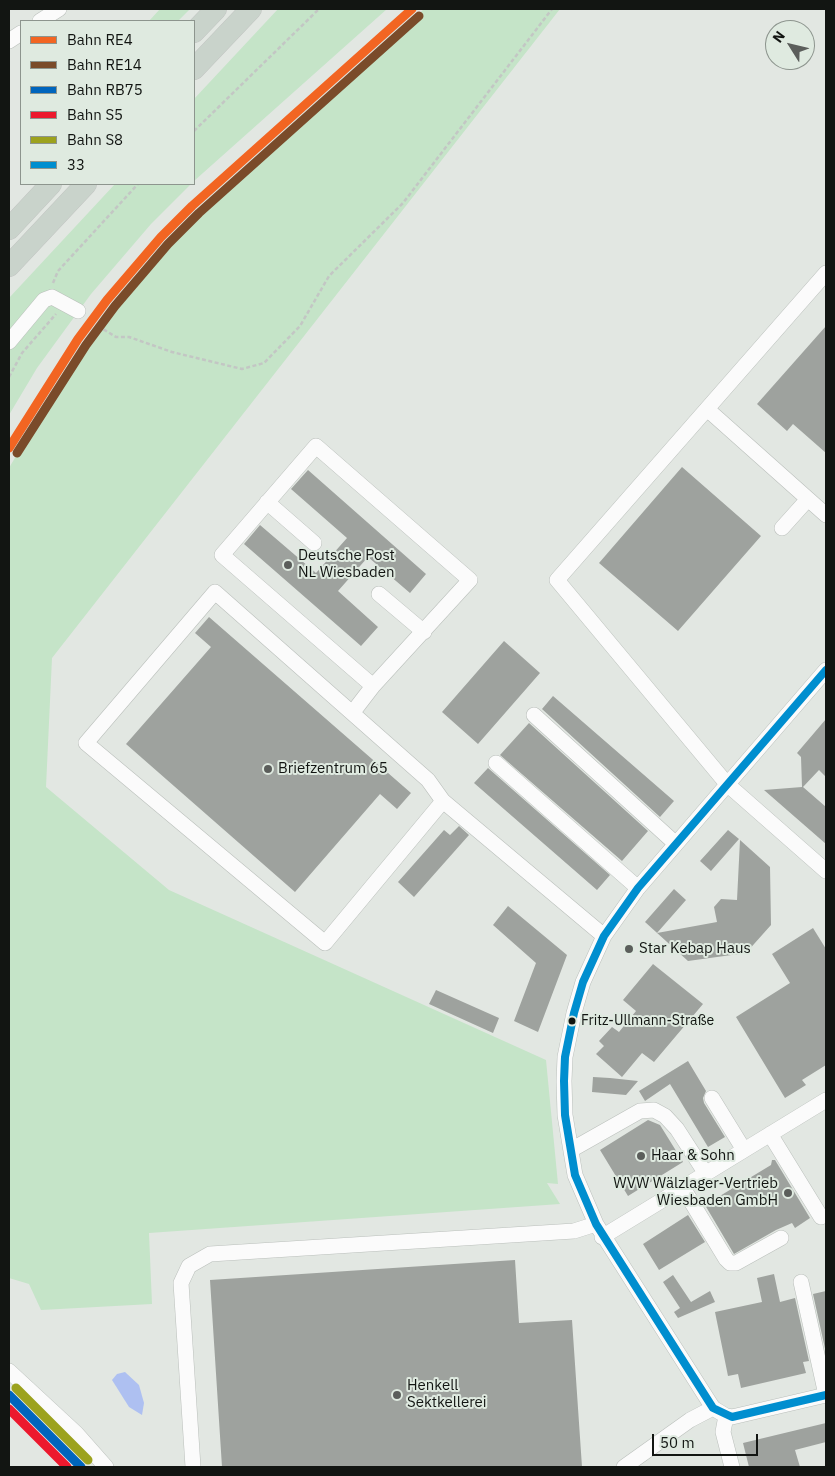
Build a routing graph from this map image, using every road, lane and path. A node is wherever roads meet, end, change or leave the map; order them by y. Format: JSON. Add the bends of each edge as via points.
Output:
{"nodes":[{"id":1,"x":59,"y":9,"type":"edge"},
{"id":2,"x":216,"y":9,"type":"edge"},
{"id":3,"x":250,"y":9,"type":"edge"},
{"id":4,"x":319,"y":9,"type":"edge"},
{"id":5,"x":552,"y":9,"type":"edge"},
{"id":6,"x":42,"y":20,"type":"edge"},
{"id":7,"x":195,"y":31,"type":"edge"},
{"id":8,"x":20,"y":34,"type":"edge"},
{"id":9,"x":9,"y":41,"type":"edge"},
{"id":10,"x":195,"y":68,"type":"edge"},
{"id":11,"x":195,"y":130,"type":"edge"},
{"id":12,"x":50,"y":185,"type":"edge"},
{"id":13,"x":85,"y":185,"type":"edge"},
{"id":14,"x":137,"y":185,"type":"edge"},
{"id":15,"x":9,"y":229,"type":"edge"},
{"id":16,"x":9,"y":266,"type":"edge"},
{"id":17,"x":823,"y":283,"type":"edge"},
{"id":18,"x":58,"y":301,"type":"junction"},
{"id":19,"x":78,"y":311,"type":"dead end"},
{"id":20,"x":98,"y":326,"type":"dead end"},
{"id":21,"x":9,"y":342,"type":"edge"},
{"id":22,"x":9,"y":377,"type":"edge"},
{"id":23,"x":706,"y":409,"type":"junction"},
{"id":24,"x":808,"y":499,"type":"junction"},
{"id":25,"x":267,"y":502,"type":"junction"},
{"id":26,"x":826,"y":515,"type":"edge"},
{"id":27,"x":782,"y":528,"type":"dead end"},
{"id":28,"x":314,"y":544,"type":"dead end"},
{"id":29,"x":379,"y":594,"type":"dead end"},
{"id":30,"x":424,"y":632,"type":"junction"},
{"id":31,"x":825,"y":675,"type":"edge"},
{"id":32,"x":373,"y":686,"type":"junction"},
{"id":33,"x":353,"y":712,"type":"junction"},
{"id":34,"x":534,"y":715,"type":"dead end"},
{"id":35,"x":496,"y":763,"type":"dead end"},
{"id":36,"x":727,"y":784,"type":"junction"},
{"id":37,"x":443,"y":801,"type":"junction"},
{"id":38,"x":676,"y":844,"type":"junction"},
{"id":39,"x":826,"y":871,"type":"edge"},
{"id":40,"x":638,"y":888,"type":"junction"},
{"id":41,"x":604,"y":936,"type":"junction"},
{"id":42,"x":712,"y":1098,"type":"dead end"},
{"id":43,"x":826,"y":1100,"type":"edge"},
{"id":44,"x":770,"y":1134,"type":"junction"},
{"id":45,"x":571,"y":1150,"type":"junction"},
{"id":46,"x":744,"y":1150,"type":"junction"},
{"id":47,"x":706,"y":1174,"type":"junction"},
{"id":48,"x":683,"y":1188,"type":"junction"},
{"id":49,"x":822,"y":1217,"type":"dead end"},
{"id":50,"x":599,"y":1231,"type":"junction"},
{"id":51,"x":781,"y":1238,"type":"dead end"},
{"id":52,"x":801,"y":1282,"type":"dead end"},
{"id":53,"x":9,"y":1371,"type":"edge"},
{"id":54,"x":826,"y":1395,"type":"edge"},
{"id":55,"x":713,"y":1408,"type":"junction"},
{"id":56,"x":726,"y":1416,"type":"junction"},
{"id":57,"x":106,"y":1467,"type":"edge"},
{"id":58,"x":194,"y":1467,"type":"edge"},
{"id":59,"x":624,"y":1467,"type":"edge"},
{"id":60,"x":732,"y":1467,"type":"edge"}],
"edges":[{"from":1,"to":6,"type":"street"},
{"from":2,"to":7,"type":"highway"},
{"from":3,"to":10,"type":"highway"},
{"from":4,"to":11,"type":"path"},
{"from":5,"to":20,"type":"path","via":[[403,203],[329,276],[300,326],[264,363],[242,369],[172,352],[129,336],[116,337]]},
{"from":8,"to":9,"type":"street"},
{"from":12,"to":15,"type":"highway"},
{"from":13,"to":16,"type":"highway"},
{"from":14,"to":18,"type":"path","via":[[58,271],[52,284]]},
{"from":17,"to":23,"type":"street"},
{"from":18,"to":19,"type":"street"},
{"from":18,"to":21,"type":"street","via":[[44,300]]},
{"from":18,"to":22,"type":"path"},
{"from":23,"to":24,"type":"street"},
{"from":23,"to":36,"type":"street","via":[[557,580]]},
{"from":24,"to":26,"type":"street"},
{"from":24,"to":27,"type":"street"},
{"from":25,"to":28,"type":"street"},
{"from":25,"to":30,"type":"street","via":[[316,446],[470,580]]},
{"from":25,"to":32,"type":"street","via":[[222,555]]},
{"from":29,"to":30,"type":"street"},
{"from":30,"to":32,"type":"street"},
{"from":31,"to":36,"type":"street"},
{"from":32,"to":33,"type":"street"},
{"from":33,"to":37,"type":"street","via":[[428,780]]},
{"from":33,"to":37,"type":"street","via":[[215,592],[86,743],[325,943]]},
{"from":34,"to":38,"type":"street"},
{"from":35,"to":40,"type":"street"},
{"from":36,"to":38,"type":"street"},
{"from":36,"to":39,"type":"street"},
{"from":37,"to":41,"type":"street"},
{"from":38,"to":40,"type":"street"},
{"from":40,"to":41,"type":"street"},
{"from":41,"to":45,"type":"street","via":[[583,982],[565,1057],[565,1107]]},
{"from":42,"to":46,"type":"street"},
{"from":43,"to":44,"type":"street"},
{"from":44,"to":46,"type":"street"},
{"from":44,"to":49,"type":"street"},
{"from":45,"to":47,"type":"street","via":[[640,1111],[654,1110],[665,1116],[676,1129]]},
{"from":45,"to":50,"type":"street","via":[[575,1175]]},
{"from":46,"to":47,"type":"street"},
{"from":47,"to":48,"type":"street"},
{"from":48,"to":50,"type":"street"},
{"from":48,"to":51,"type":"street","via":[[730,1263],[736,1263]]},
{"from":50,"to":55,"type":"street"},
{"from":50,"to":58,"type":"street","via":[[210,1254],[189,1266],[181,1282]]},
{"from":52,"to":54,"type":"street"},
{"from":53,"to":57,"type":"street","via":[[76,1433]]},
{"from":54,"to":56,"type":"street"},
{"from":55,"to":56,"type":"street"},
{"from":55,"to":59,"type":"street","via":[[690,1420]]},
{"from":56,"to":60,"type":"street","via":[[723,1432]]}]}
